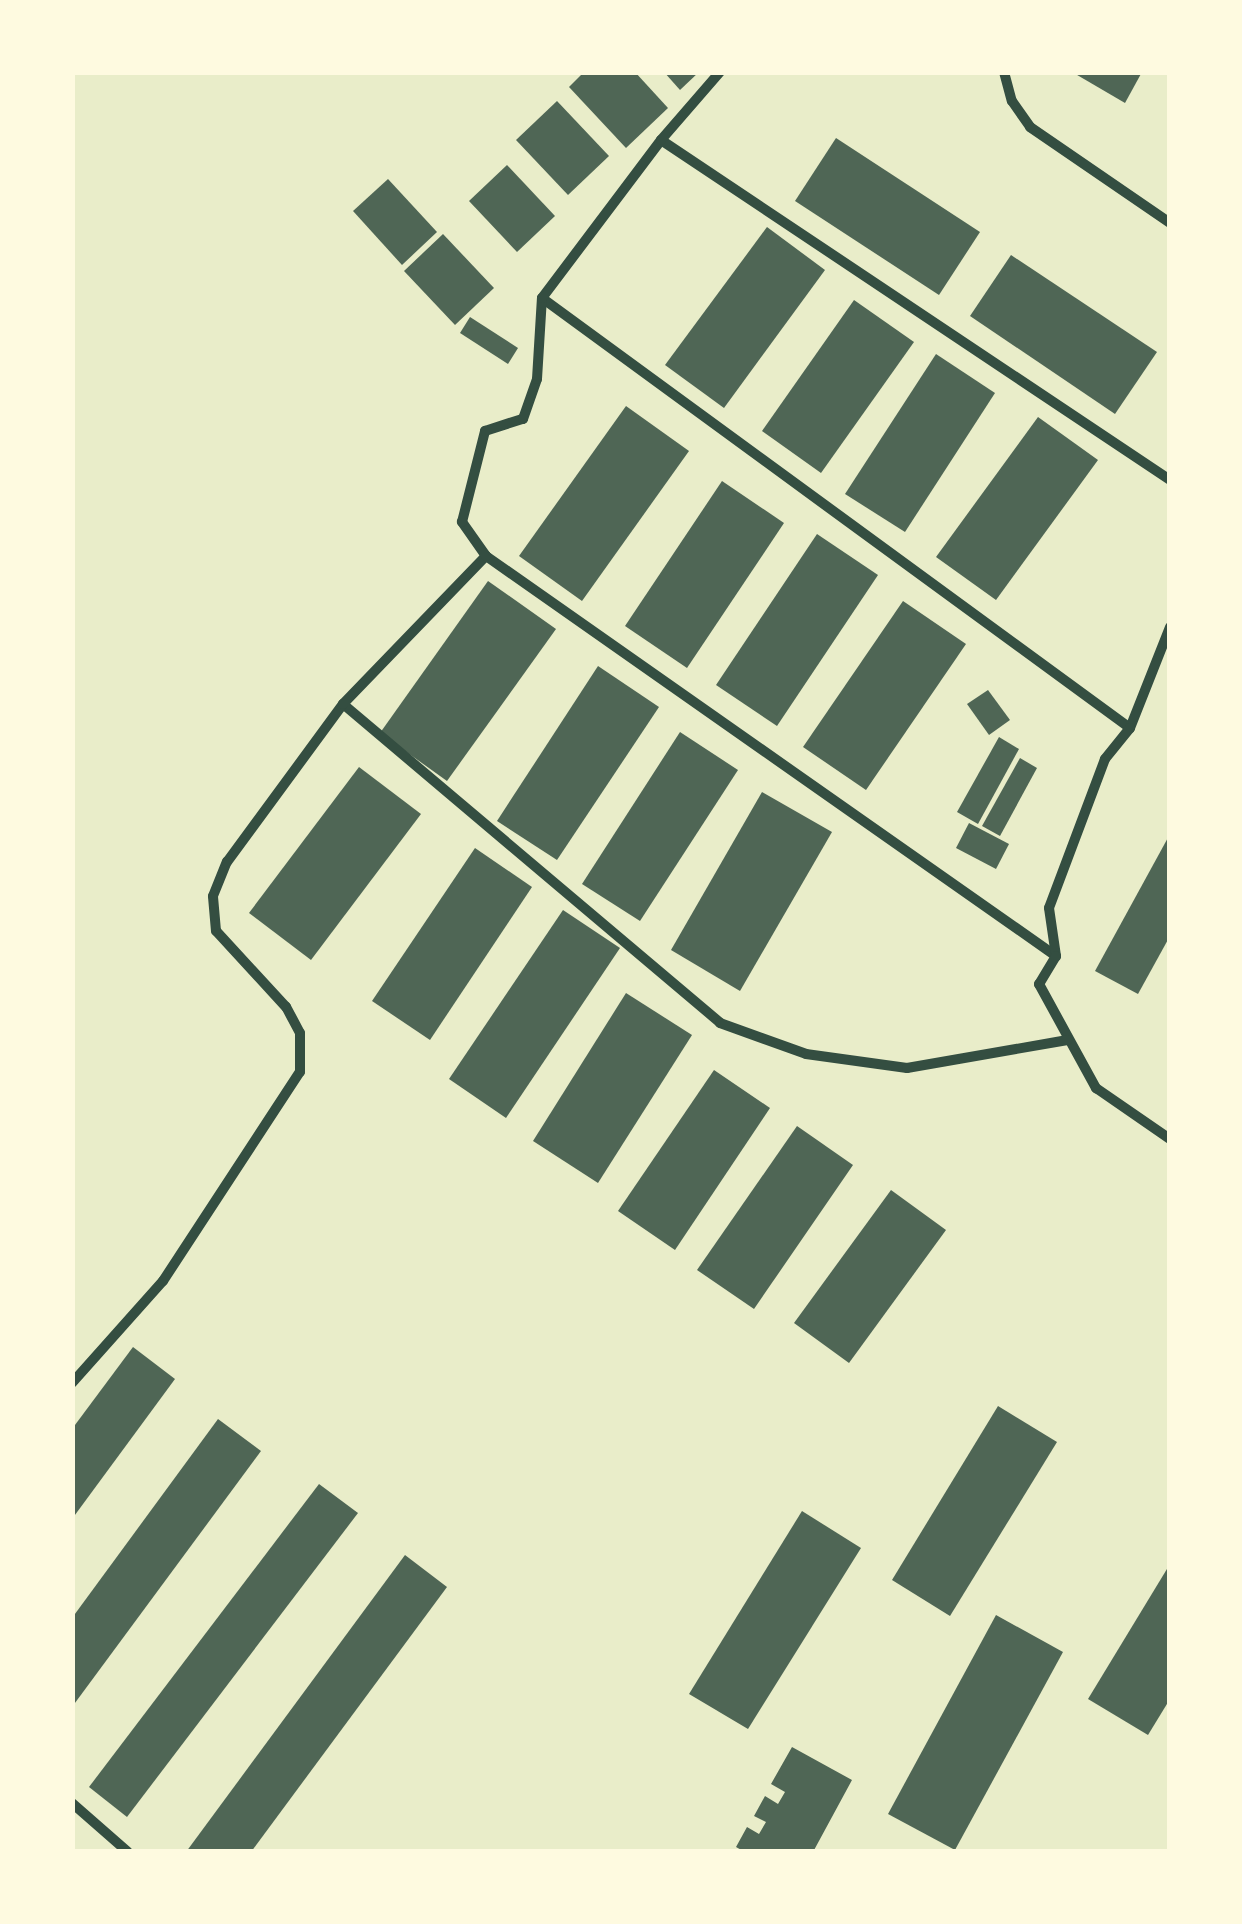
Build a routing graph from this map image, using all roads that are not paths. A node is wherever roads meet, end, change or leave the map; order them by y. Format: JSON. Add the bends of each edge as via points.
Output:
{"nodes":[{"id":1,"x":720,"y":72,"type":"edge"},
{"id":2,"x":1004,"y":72,"type":"edge"},
{"id":3,"x":661,"y":140,"type":"junction"},
{"id":4,"x":1170,"y":224,"type":"edge"},
{"id":5,"x":542,"y":298,"type":"junction"},
{"id":6,"x":1170,"y":480,"type":"edge"},
{"id":7,"x":486,"y":556,"type":"junction"},
{"id":8,"x":1170,"y":628,"type":"edge"},
{"id":9,"x":343,"y":704,"type":"junction"},
{"id":10,"x":1130,"y":728,"type":"junction"},
{"id":11,"x":1056,"y":956,"type":"junction"},
{"id":12,"x":1068,"y":1040,"type":"junction"},
{"id":13,"x":1170,"y":1139,"type":"edge"},
{"id":14,"x":72,"y":1383,"type":"edge"},
{"id":15,"x":72,"y":1803,"type":"edge"},
{"id":16,"x":128,"y":1852,"type":"edge"}],
"edges":[{"from":1,"to":3,"type":"street"},
{"from":2,"to":4,"type":"street","via":[[1012,101],[1030,127]]},
{"from":3,"to":5,"type":"street"},
{"from":3,"to":6,"type":"street"},
{"from":5,"to":7,"type":"street","via":[[537,379],[523,419],[485,431],[462,522]]},
{"from":5,"to":10,"type":"street"},
{"from":7,"to":9,"type":"street"},
{"from":7,"to":11,"type":"street"},
{"from":8,"to":10,"type":"street"},
{"from":9,"to":12,"type":"street","via":[[720,1023],[806,1054],[907,1068]]},
{"from":9,"to":14,"type":"street","via":[[226,862],[213,896],[216,931],[286,1007],[300,1032],[300,1072],[163,1280]]},
{"from":10,"to":11,"type":"street","via":[[1105,758],[1049,908]]},
{"from":11,"to":12,"type":"street","via":[[1039,984]]},
{"from":12,"to":13,"type":"street","via":[[1096,1088]]},
{"from":15,"to":16,"type":"street"}]}
